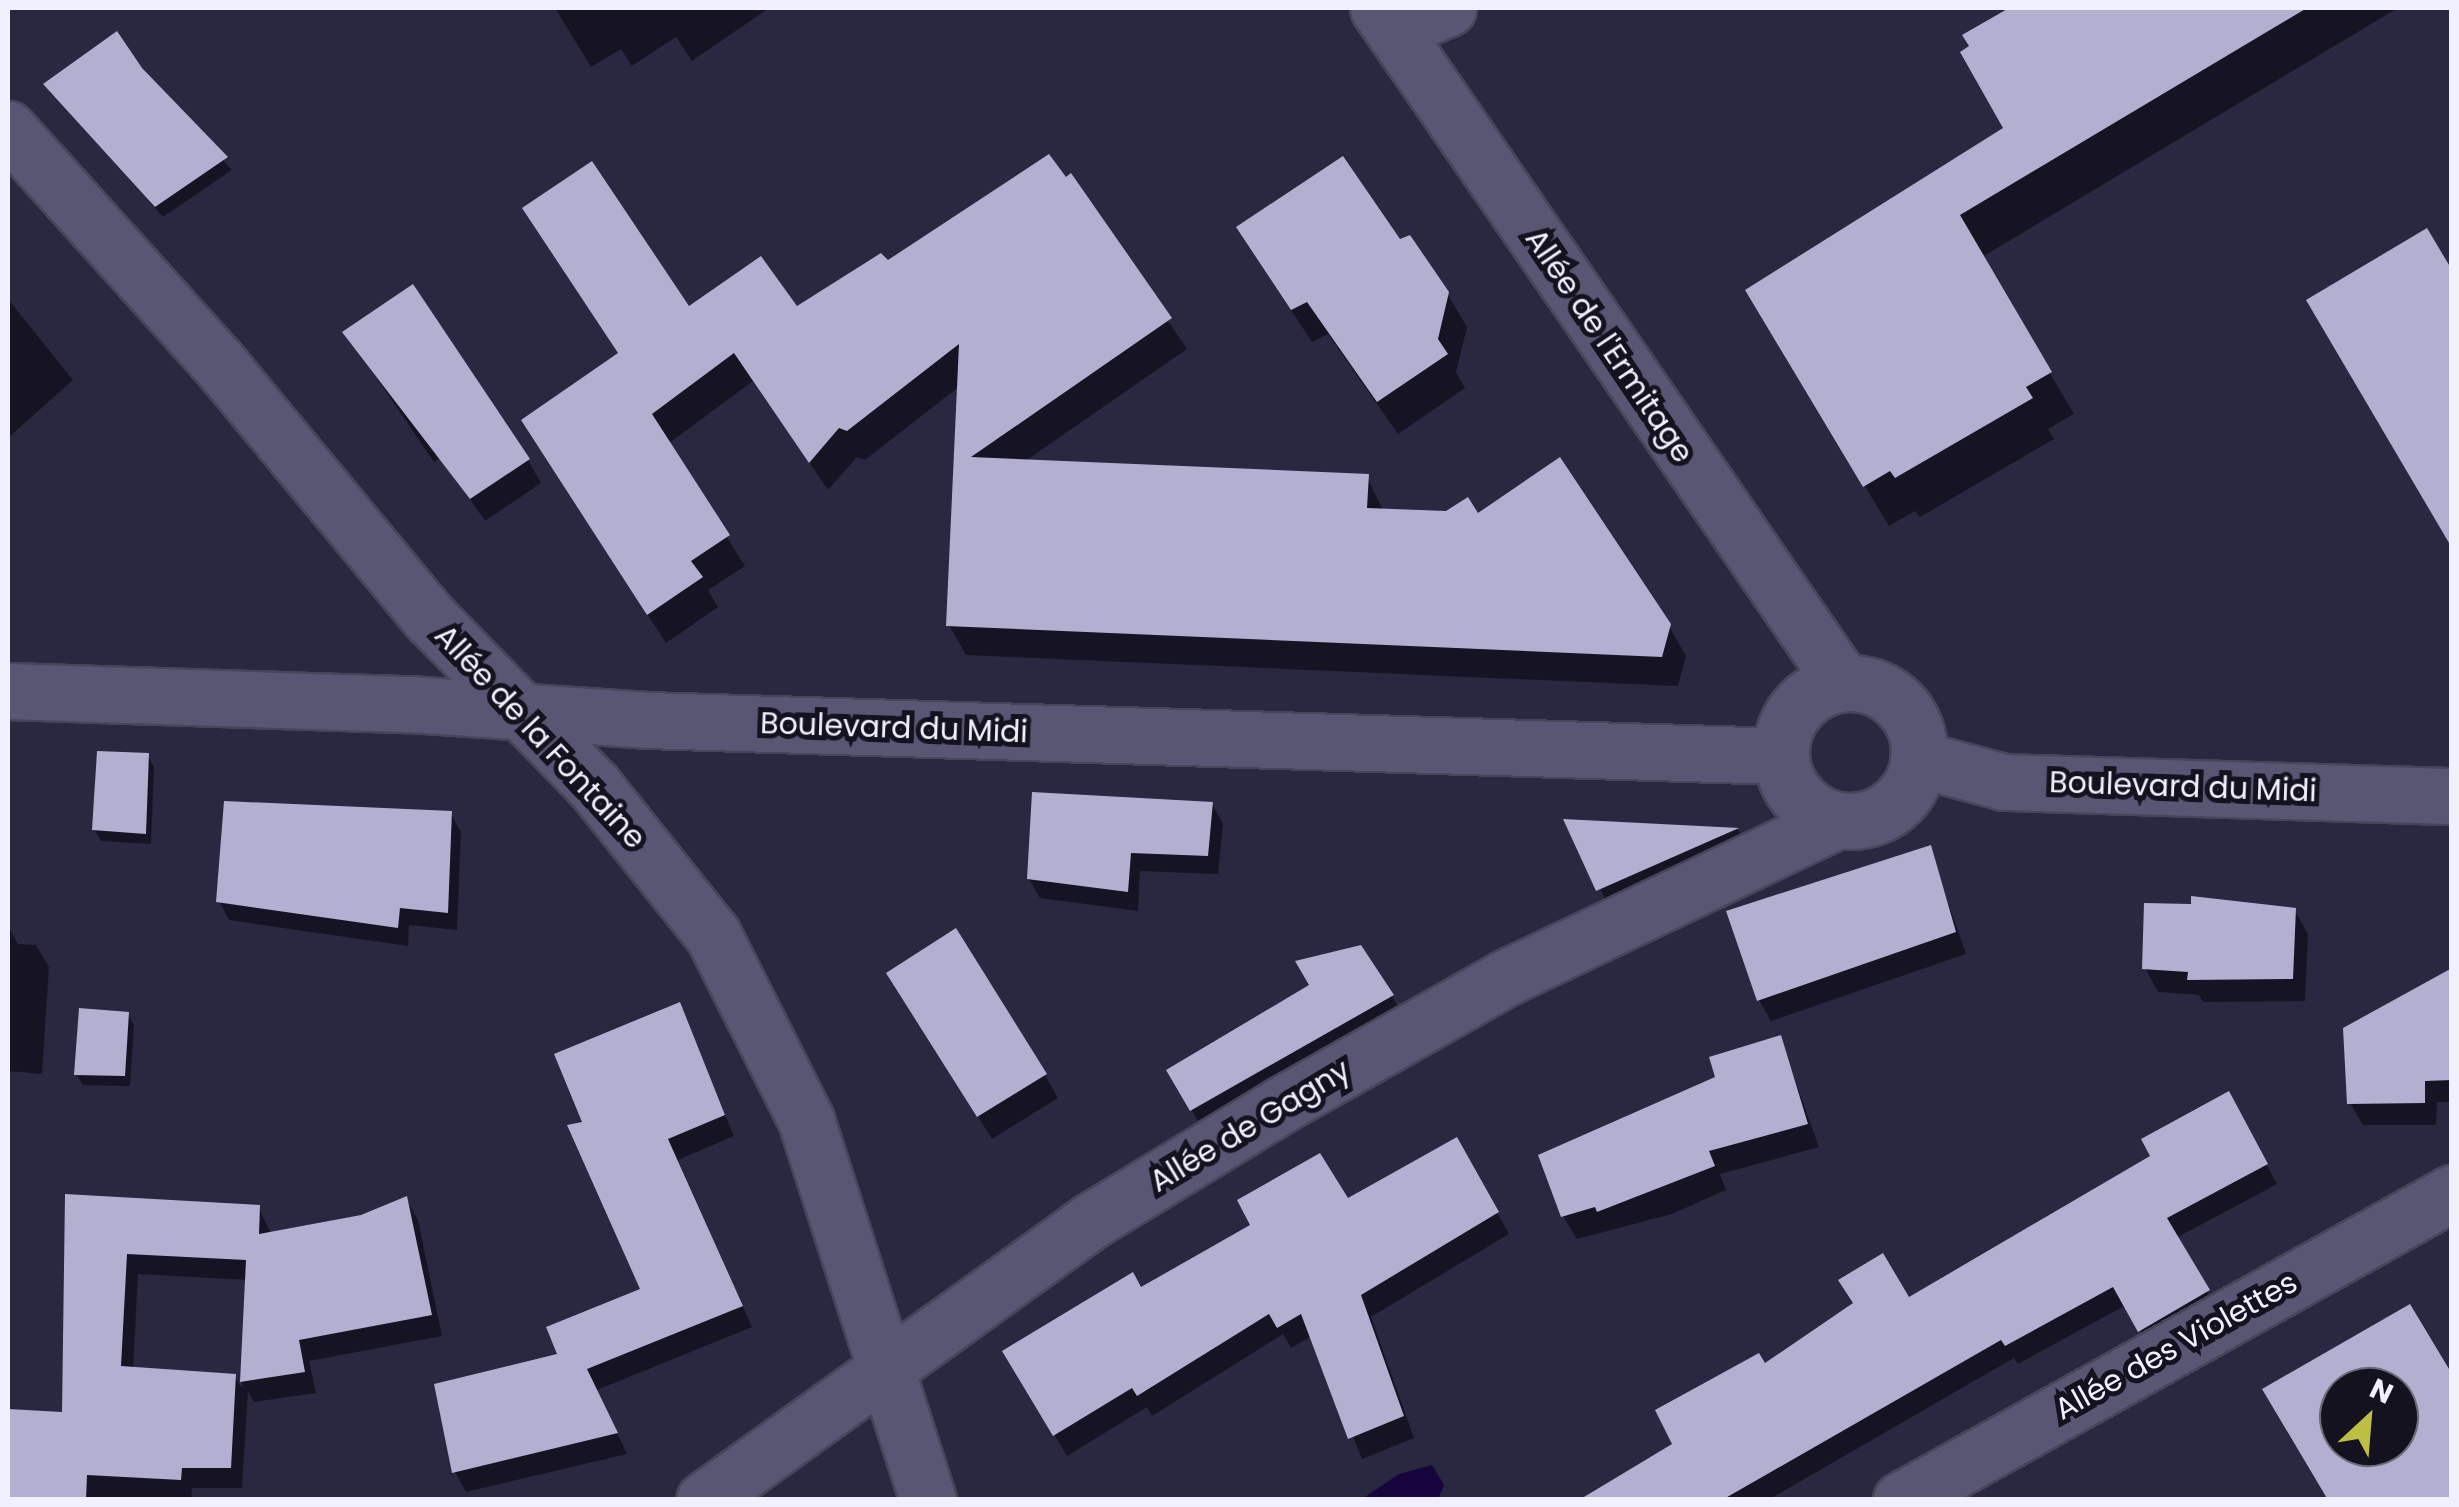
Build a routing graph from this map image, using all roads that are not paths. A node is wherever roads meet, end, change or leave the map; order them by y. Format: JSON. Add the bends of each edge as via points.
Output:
{"nodes":[{"id":1,"x":1448,"y":8,"type":"edge"},
{"id":2,"x":1386,"y":19,"type":"edge"},
{"id":3,"x":8,"y":129,"type":"edge"},
{"id":4,"x":1843,"y":683,"type":"junction"},
{"id":5,"x":8,"y":691,"type":"edge"},
{"id":6,"x":520,"y":709,"type":"junction"},
{"id":7,"x":1780,"y":756,"type":"junction"},
{"id":8,"x":1918,"y":758,"type":"junction"},
{"id":9,"x":2452,"y":796,"type":"edge"},
{"id":10,"x":1837,"y":820,"type":"junction"},
{"id":11,"x":2452,"y":1194,"type":"edge"},
{"id":12,"x":883,"y":1368,"type":"junction"},
{"id":13,"x":704,"y":1500,"type":"edge"},
{"id":14,"x":928,"y":1500,"type":"edge"},
{"id":15,"x":1901,"y":1500,"type":"edge"}],
"edges":[{"from":1,"to":2,"type":"street"},
{"from":2,"to":4,"type":"street","name":"Allée de l'Ermitage"},
{"from":3,"to":6,"type":"street","name":"Allée de la Fontaine","via":[[222,367],[430,618]]},
{"from":4,"to":7,"type":"street","via":[[1804,699],[1790,716]]},
{"from":4,"to":8,"type":"street","via":[[1863,684],[1898,703],[1918,738]]},
{"from":5,"to":6,"type":"street","name":"Boulevard du Midi"},
{"from":6,"to":7,"type":"street","name":"Boulevard du Midi","via":[[666,721]]},
{"from":6,"to":12,"type":"street","name":"Allée de la Fontaine","via":[[594,786],[713,935],[806,1120]]},
{"from":7,"to":10,"type":"street","via":[[1798,798]]},
{"from":8,"to":9,"type":"street","name":"Boulevard du Midi","via":[[2004,782]]},
{"from":8,"to":10,"type":"street","via":[[1900,800],[1882,814]]},
{"from":10,"to":12,"type":"street","name":"Allée de Gagny","via":[[1507,978],[1281,1106],[1091,1221]]},
{"from":11,"to":15,"type":"street","name":"Allée des Violettes"},
{"from":12,"to":13,"type":"street","name":"Allée de Gagny"},
{"from":12,"to":14,"type":"street","name":"Allée de la Fontaine"}]}
